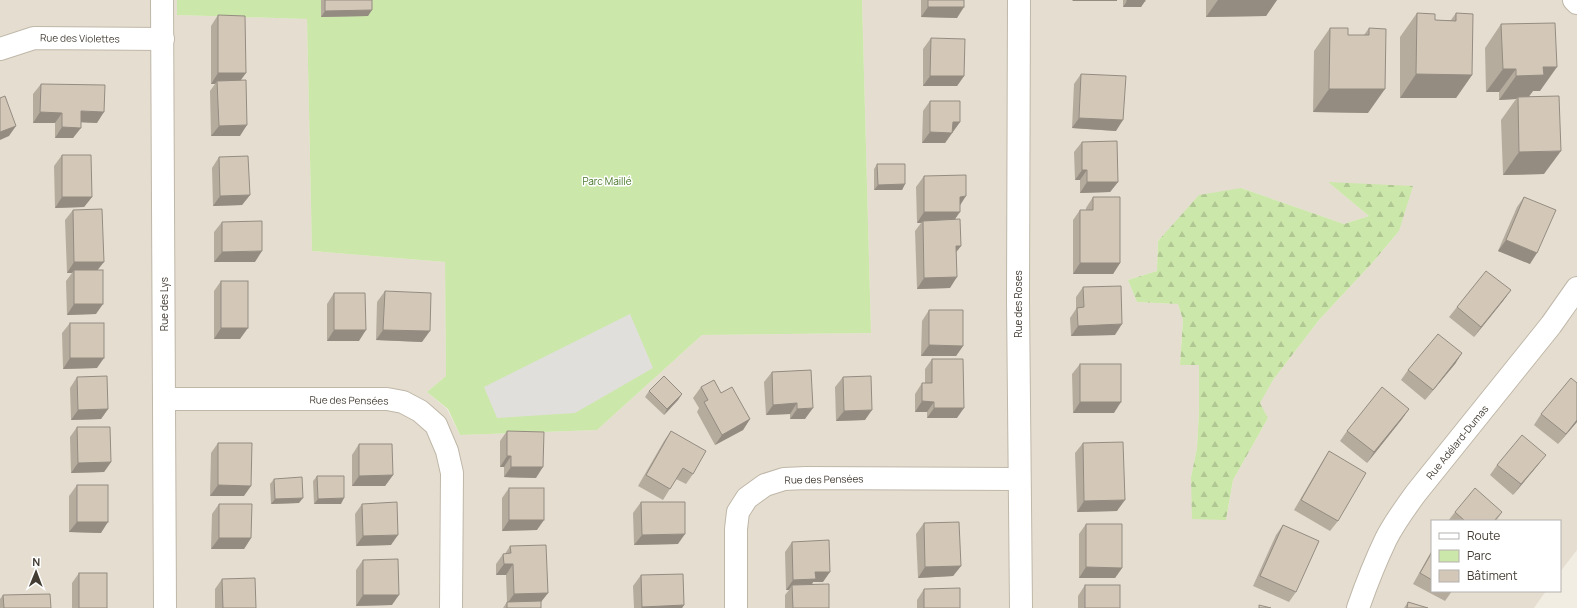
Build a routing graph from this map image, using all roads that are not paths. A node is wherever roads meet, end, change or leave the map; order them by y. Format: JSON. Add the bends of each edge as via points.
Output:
{"nodes":[{"id":1,"x":162,"y":0,"type":"edge"},
{"id":2,"x":1019,"y":0,"type":"edge"},
{"id":3,"x":1574,"y":0,"type":"edge"},
{"id":4,"x":1577,"y":3,"type":"edge"},
{"id":5,"x":163,"y":40,"type":"junction"},
{"id":6,"x":0,"y":49,"type":"edge"},
{"id":7,"x":1577,"y":288,"type":"edge"},
{"id":8,"x":164,"y":399,"type":"junction"},
{"id":9,"x":1019,"y":479,"type":"junction"},
{"id":10,"x":165,"y":608,"type":"edge"},
{"id":11,"x":451,"y":608,"type":"edge"},
{"id":12,"x":736,"y":608,"type":"edge"},
{"id":13,"x":1021,"y":608,"type":"edge"},
{"id":14,"x":1358,"y":608,"type":"edge"}],
"edges":[{"from":1,"to":5,"type":"street","name":"Rue des Lys"},
{"from":2,"to":9,"type":"street","name":"Rue des Roses"},
{"from":3,"to":4,"type":"street"},
{"from":5,"to":6,"type":"street","name":"Rue des Violettes","via":[[34,38]]},
{"from":5,"to":8,"type":"street","name":"Rue des Lys"},
{"from":7,"to":14,"type":"street","name":"Rue Adélard-Dumas","via":[[1551,325],[1400,516],[1370,574]]},
{"from":8,"to":10,"type":"street","name":"Rue des Lys"},
{"from":8,"to":11,"type":"street","name":"Rue des Pensées","via":[[387,399],[403,402],[420,411],[436,425],[447,451],[452,473]]},
{"from":9,"to":12,"type":"street","name":"Rue des Pensées","via":[[806,478],[784,479],[765,485],[747,498],[738,512]]},
{"from":9,"to":13,"type":"street","name":"Rue des Roses"}]}
